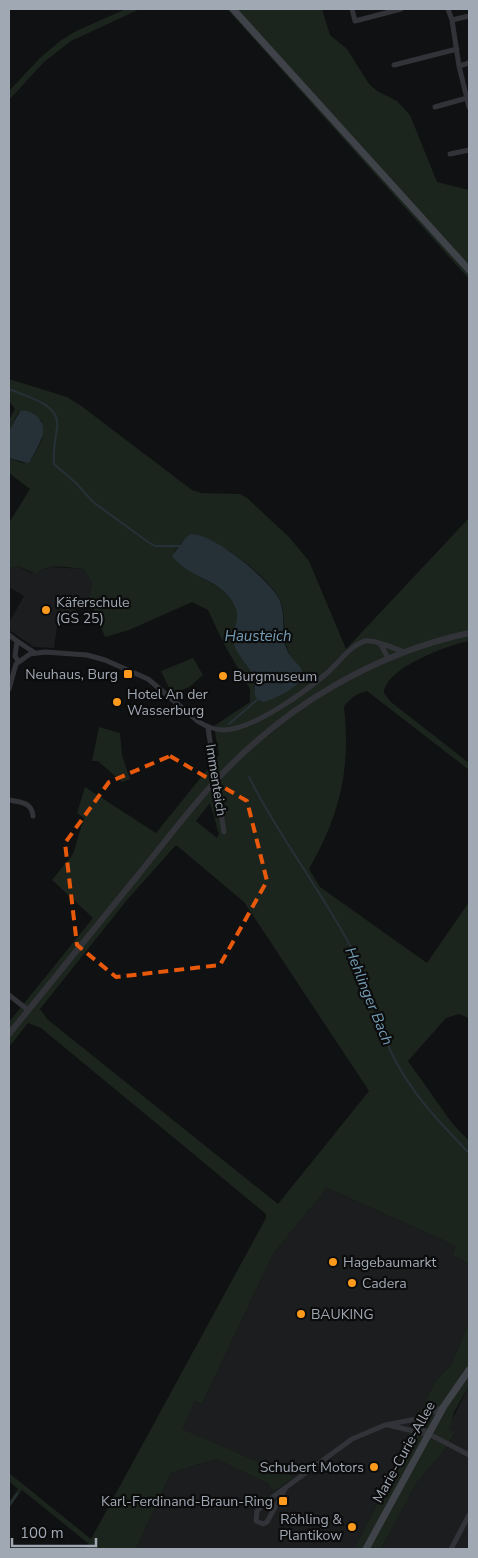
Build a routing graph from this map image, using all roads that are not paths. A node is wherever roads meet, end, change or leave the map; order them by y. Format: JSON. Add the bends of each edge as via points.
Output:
{"nodes":[{"id":1,"x":233,"y":9,"type":"edge"},
{"id":2,"x":352,"y":9,"type":"edge"},
{"id":3,"x":401,"y":9,"type":"edge"},
{"id":4,"x":448,"y":9,"type":"edge"},
{"id":5,"x":469,"y":16,"type":"edge"},
{"id":6,"x":452,"y":20,"type":"junction"},
{"id":7,"x":457,"y":49,"type":"junction"},
{"id":8,"x":469,"y":63,"type":"edge"},
{"id":9,"x":394,"y":65,"type":"dead end"},
{"id":10,"x":458,"y":66,"type":"junction"},
{"id":11,"x":467,"y":98,"type":"junction"},
{"id":12,"x":435,"y":107,"type":"dead end"},
{"id":13,"x":469,"y":107,"type":"edge"},
{"id":14,"x":469,"y":150,"type":"edge"},
{"id":15,"x":450,"y":154,"type":"dead end"},
{"id":16,"x":469,"y":270,"type":"edge"},
{"id":17,"x":469,"y":633,"type":"edge"},
{"id":18,"x":9,"y":635,"type":"edge"},
{"id":19,"x":17,"y":641,"type":"junction"},
{"id":20,"x":382,"y":645,"type":"junction"},
{"id":21,"x":405,"y":652,"type":"junction"},
{"id":22,"x":35,"y":653,"type":"junction"},
{"id":23,"x":388,"y":658,"type":"junction"},
{"id":24,"x":17,"y":663,"type":"junction"},
{"id":25,"x":9,"y":665,"type":"edge"},
{"id":26,"x":9,"y":680,"type":"edge"},
{"id":27,"x":9,"y":689,"type":"edge"},
{"id":28,"x":208,"y":728,"type":"junction"},
{"id":29,"x":9,"y":800,"type":"edge"},
{"id":30,"x":33,"y":816,"type":"dead end"},
{"id":31,"x":224,"y":832,"type":"dead end"},
{"id":32,"x":9,"y":995,"type":"edge"},
{"id":33,"x":28,"y":1010,"type":"junction"},
{"id":34,"x":9,"y":1034,"type":"edge"},
{"id":35,"x":469,"y":1370,"type":"edge"},
{"id":36,"x":444,"y":1406,"type":"junction"},
{"id":37,"x":412,"y":1421,"type":"junction"},
{"id":38,"x":385,"y":1425,"type":"junction"},
{"id":39,"x":429,"y":1434,"type":"junction"},
{"id":40,"x":469,"y":1455,"type":"edge"},
{"id":41,"x":285,"y":1489,"type":"junction"},
{"id":42,"x":469,"y":1516,"type":"edge"},
{"id":43,"x":366,"y":1549,"type":"edge"},
{"id":44,"x":451,"y":1549,"type":"edge"}],
"edges":[{"from":1,"to":16,"type":"main road"},
{"from":2,"to":3,"type":"street","via":[[355,21]]},
{"from":4,"to":6,"type":"street"},
{"from":5,"to":6,"type":"street"},
{"from":6,"to":7,"type":"street"},
{"from":7,"to":9,"type":"street"},
{"from":7,"to":10,"type":"street"},
{"from":8,"to":10,"type":"street"},
{"from":10,"to":11,"type":"street"},
{"from":11,"to":12,"type":"street"},
{"from":11,"to":13,"type":"street"},
{"from":14,"to":15,"type":"street"},
{"from":17,"to":21,"type":"street"},
{"from":18,"to":19,"type":"street"},
{"from":19,"to":22,"type":"street"},
{"from":19,"to":24,"type":"street"},
{"from":20,"to":21,"type":"street"},
{"from":20,"to":23,"type":"street"},
{"from":20,"to":28,"type":"street","via":[[370,641],[356,646],[322,677],[253,722],[226,730]]},
{"from":21,"to":23,"type":"street"},
{"from":22,"to":24,"type":"street"},
{"from":22,"to":28,"type":"street","via":[[87,655],[106,660],[148,679]]},
{"from":23,"to":33,"type":"street","via":[[289,714],[224,772]]},
{"from":24,"to":25,"type":"street"},
{"from":24,"to":26,"type":"street"},
{"from":26,"to":27,"type":"street"},
{"from":28,"to":31,"type":"street","name":"Immenteich"},
{"from":29,"to":30,"type":"street","via":[[27,804]]},
{"from":32,"to":33,"type":"street"},
{"from":33,"to":34,"type":"street"},
{"from":35,"to":36,"type":"main road","name":"Marie-Curie-Allee"},
{"from":36,"to":37,"type":"street"},
{"from":36,"to":39,"type":"main road","name":"Marie-Curie-Allee"},
{"from":37,"to":38,"type":"street"},
{"from":37,"to":39,"type":"street"},
{"from":38,"to":39,"type":"street"},
{"from":38,"to":41,"type":"street","via":[[352,1439]]},
{"from":39,"to":40,"type":"street"},
{"from":39,"to":43,"type":"main road","name":"Marie-Curie-Allee"},
{"from":41,"to":41,"type":"street","via":[[267,1522],[256,1521],[257,1511]]},
{"from":42,"to":44,"type":"street"}]}
